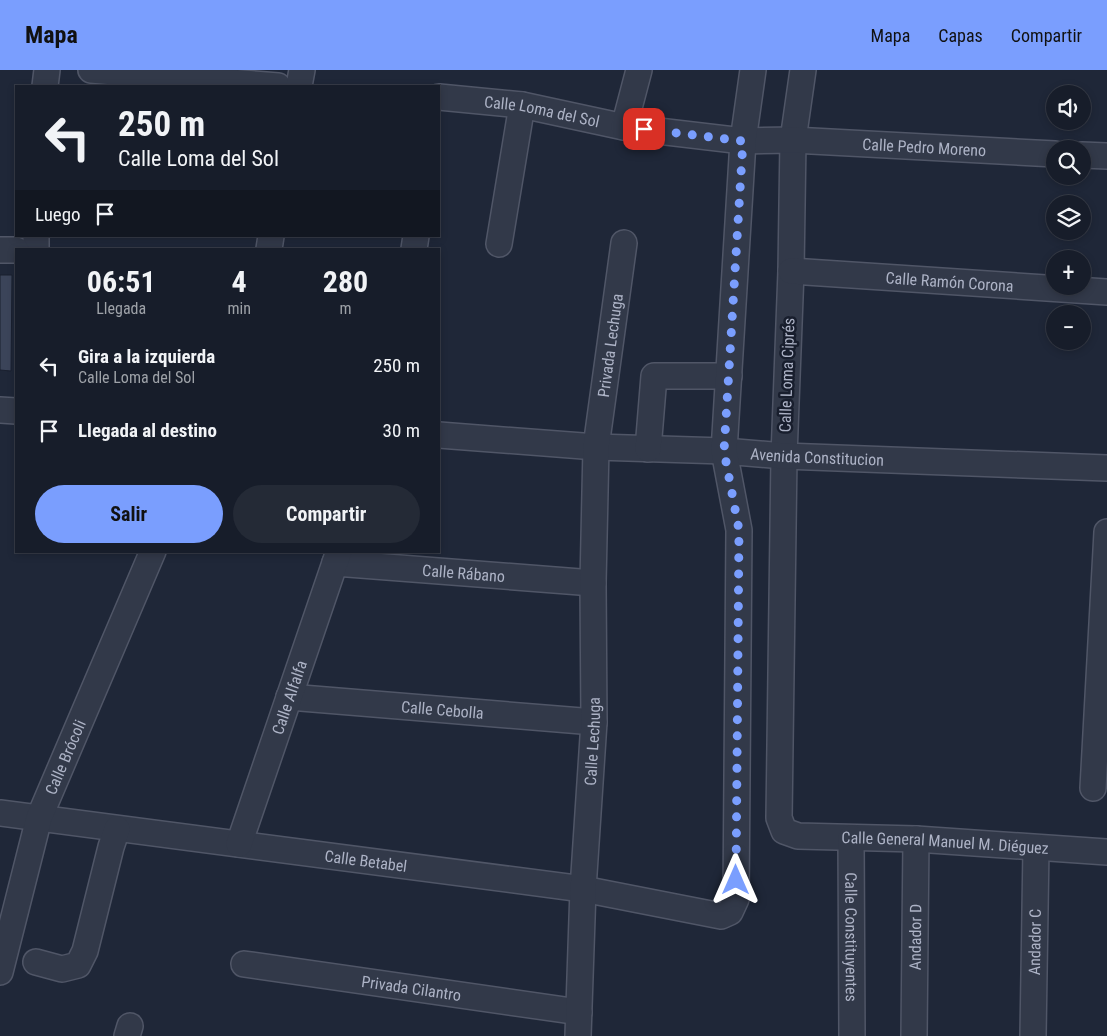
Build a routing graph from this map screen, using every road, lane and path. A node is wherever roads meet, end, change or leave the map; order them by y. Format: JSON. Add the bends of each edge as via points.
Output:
{"nodes":[{"id":1,"x":47,"y":70,"type":"edge"},
{"id":2,"x":92,"y":70,"type":"edge"},
{"id":3,"x":302,"y":70,"type":"edge"},
{"id":4,"x":639,"y":70,"type":"edge"},
{"id":5,"x":753,"y":70,"type":"edge"},
{"id":6,"x":803,"y":70,"type":"edge"},
{"id":7,"x":45,"y":85,"type":"edge"},
{"id":8,"x":266,"y":85,"type":"edge"},
{"id":9,"x":299,"y":85,"type":"edge"},
{"id":10,"x":440,"y":105,"type":"edge"},
{"id":11,"x":522,"y":105,"type":"junction"},
{"id":12,"x":624,"y":126,"type":"junction"},
{"id":13,"x":794,"y":140,"type":"junction"},
{"id":14,"x":743,"y":141,"type":"junction"},
{"id":15,"x":1046,"y":154,"type":"edge"},
{"id":16,"x":1091,"y":155,"type":"edge"},
{"id":17,"x":1107,"y":156,"type":"edge"},
{"id":18,"x":624,"y":243,"type":"dead end"},
{"id":19,"x":499,"y":244,"type":"dead end"},
{"id":20,"x":0,"y":250,"type":"edge"},
{"id":21,"x":15,"y":250,"type":"edge"},
{"id":22,"x":791,"y":271,"type":"junction"},
{"id":23,"x":1107,"y":292,"type":"edge"},
{"id":24,"x":729,"y":376,"type":"junction"},
{"id":25,"x":0,"y":410,"type":"edge"},
{"id":26,"x":15,"y":411,"type":"edge"},
{"id":27,"x":440,"y":435,"type":"edge"},
{"id":28,"x":596,"y":447,"type":"junction"},
{"id":29,"x":648,"y":449,"type":"junction"},
{"id":30,"x":724,"y":451,"type":"junction"},
{"id":31,"x":784,"y":456,"type":"junction"},
{"id":32,"x":1107,"y":468,"type":"edge"},
{"id":33,"x":1107,"y":532,"type":"edge"},
{"id":34,"x":152,"y":553,"type":"edge"},
{"id":35,"x":337,"y":557,"type":"edge"},
{"id":36,"x":593,"y":583,"type":"junction"},
{"id":37,"x":1105,"y":594,"type":"edge"},
{"id":38,"x":289,"y":697,"type":"junction"},
{"id":39,"x":1102,"y":714,"type":"edge"},
{"id":40,"x":594,"y":722,"type":"junction"},
{"id":41,"x":1093,"y":788,"type":"dead end"},
{"id":42,"x":0,"y":813,"type":"edge"},
{"id":43,"x":39,"y":818,"type":"junction"},
{"id":44,"x":117,"y":829,"type":"junction"},
{"id":45,"x":784,"y":831,"type":"joint"},
{"id":46,"x":851,"y":838,"type":"junction"},
{"id":47,"x":916,"y":839,"type":"junction"},
{"id":48,"x":239,"y":844,"type":"junction"},
{"id":49,"x":1036,"y":848,"type":"junction"},
{"id":50,"x":1107,"y":852,"type":"edge"},
{"id":51,"x":582,"y":889,"type":"junction"},
{"id":52,"x":36,"y":962,"type":"dead end"},
{"id":53,"x":244,"y":964,"type":"dead end"},
{"id":54,"x":0,"y":972,"type":"edge"},
{"id":55,"x":579,"y":1024,"type":"edge"},
{"id":56,"x":852,"y":1036,"type":"edge"},
{"id":57,"x":914,"y":1036,"type":"edge"},
{"id":58,"x":1034,"y":1036,"type":"edge"}],
"edges":[{"from":1,"to":7,"type":"street"},
{"from":2,"to":8,"type":"street"},
{"from":3,"to":9,"type":"street"},
{"from":4,"to":12,"type":"street"},
{"from":5,"to":14,"type":"street"},
{"from":6,"to":13,"type":"street","name":"Calle Loma Ciprés"},
{"from":10,"to":11,"type":"street","name":"Calle Loma del Sol"},
{"from":11,"to":12,"type":"street","name":"Calle Loma del Sol"},
{"from":11,"to":19,"type":"street"},
{"from":12,"to":14,"type":"street","name":"Calle Loma del Sol"},
{"from":13,"to":14,"type":"street","name":"Calle Loma del Sol"},
{"from":13,"to":15,"type":"street","name":"Calle Pedro Moreno"},
{"from":13,"to":22,"type":"street","name":"Calle Loma Ciprés"},
{"from":14,"to":24,"type":"street"},
{"from":16,"to":17,"type":"street"},
{"from":18,"to":28,"type":"street","name":"Privada Lechuga"},
{"from":20,"to":21,"type":"street"},
{"from":22,"to":23,"type":"street","name":"Calle Ramón Corona"},
{"from":22,"to":31,"type":"street","name":"Calle Loma Ciprés"},
{"from":24,"to":29,"type":"street","via":[[654,376]]},
{"from":24,"to":30,"type":"street"},
{"from":25,"to":26,"type":"street"},
{"from":27,"to":28,"type":"street","name":"Avenida Constitucion"},
{"from":28,"to":29,"type":"street","name":"Avenida Constitucion"},
{"from":28,"to":36,"type":"street","name":"Calle Lechuga"},
{"from":29,"to":30,"type":"street","name":"Avenida Constitucion"},
{"from":30,"to":31,"type":"street","name":"Avenida Constitucion"},
{"from":30,"to":51,"type":"street","name":"Calle Betabel","via":[[739,530],[736,900],[730,912],[720,916]]},
{"from":31,"to":32,"type":"street","name":"Avenida Constitucion"},
{"from":31,"to":45,"type":"street","name":"Calle Loma Ciprés","via":[[779,818]]},
{"from":33,"to":37,"type":"street"},
{"from":34,"to":43,"type":"street","name":"Calle Brócoli"},
{"from":35,"to":36,"type":"street","name":"Calle Rábano"},
{"from":35,"to":38,"type":"street","name":"Calle Alfalfa"},
{"from":36,"to":40,"type":"street","name":"Calle Lechuga"},
{"from":37,"to":39,"type":"street"},
{"from":38,"to":40,"type":"street","name":"Calle Cebolla"},
{"from":38,"to":48,"type":"street","name":"Calle Alfalfa"},
{"from":39,"to":41,"type":"street"},
{"from":40,"to":51,"type":"street","name":"Calle Lechuga"},
{"from":42,"to":43,"type":"street","name":"Calle Betabel"},
{"from":43,"to":44,"type":"street","name":"Calle Betabel"},
{"from":43,"to":54,"type":"street","name":"Calle Brócoli"},
{"from":44,"to":48,"type":"street","name":"Calle Betabel"},
{"from":44,"to":52,"type":"street","via":[[85,951],[78,965],[62,969]]},
{"from":45,"to":46,"type":"street","name":"Calle General Manuel M. Diéguez","via":[[798,836]]},
{"from":46,"to":47,"type":"street","name":"Calle General Manuel M. Diéguez"},
{"from":46,"to":56,"type":"street","name":"Calle Constituyentes"},
{"from":47,"to":49,"type":"street","name":"Calle General Manuel M. Diéguez"},
{"from":47,"to":57,"type":"street","name":"Andador D"},
{"from":48,"to":51,"type":"street","name":"Calle Betabel"},
{"from":49,"to":50,"type":"street","name":"Calle General Manuel M. Diéguez"},
{"from":49,"to":58,"type":"street","name":"Andador C"},
{"from":51,"to":55,"type":"street","name":"Calle Lechuga"},
{"from":53,"to":55,"type":"street","name":"Privada Cilantro"}]}
